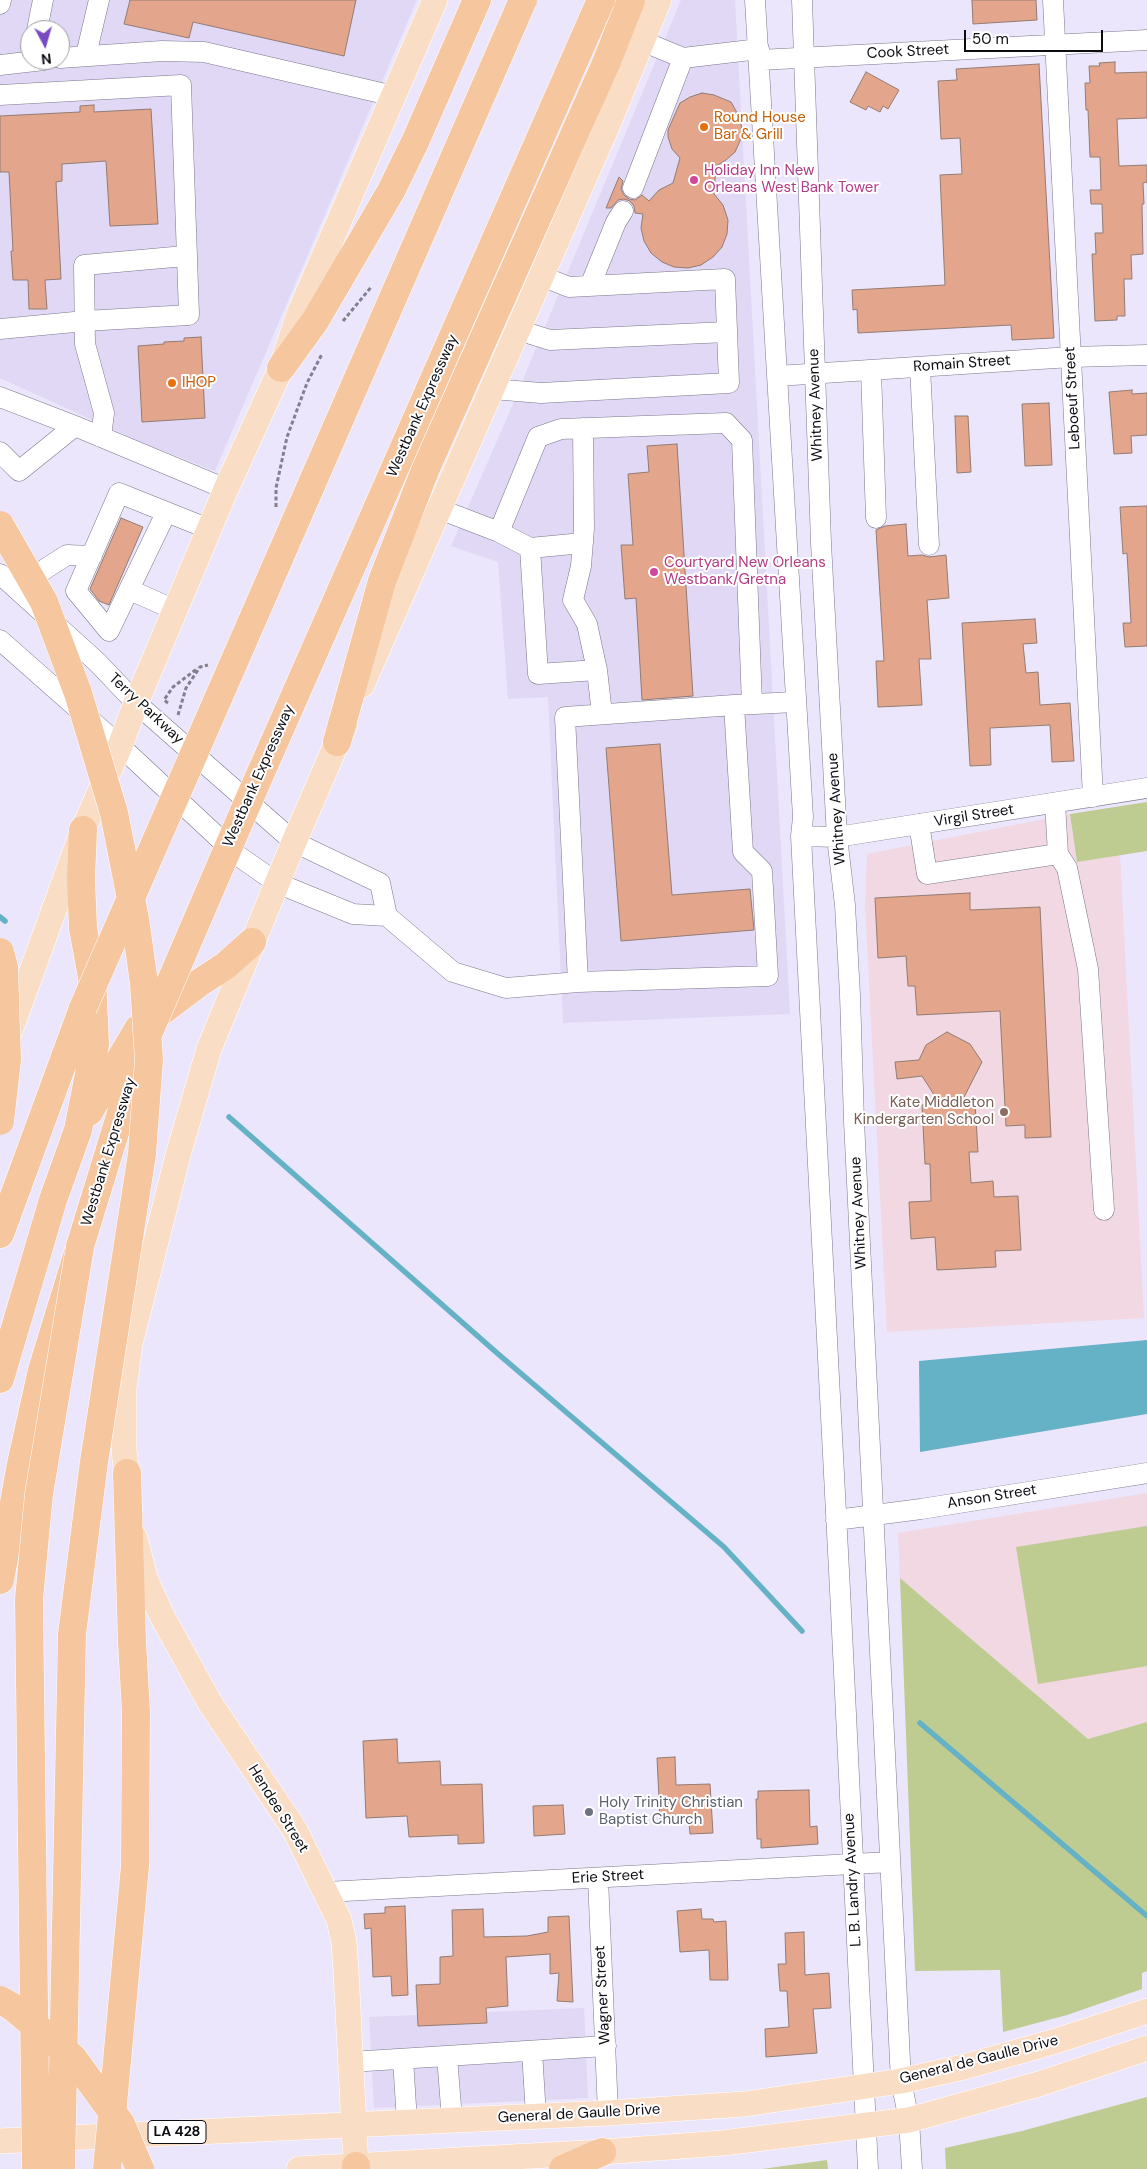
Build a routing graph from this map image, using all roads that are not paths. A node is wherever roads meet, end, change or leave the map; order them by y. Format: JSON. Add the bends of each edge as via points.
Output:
{"nodes":[{"id":1,"x":1,"y":0,"type":"edge"},
{"id":2,"x":43,"y":0,"type":"edge"},
{"id":3,"x":99,"y":0,"type":"edge"},
{"id":4,"x":435,"y":0,"type":"edge"},
{"id":5,"x":477,"y":0,"type":"edge"},
{"id":6,"x":522,"y":0,"type":"edge"},
{"id":7,"x":601,"y":0,"type":"edge"},
{"id":8,"x":631,"y":0,"type":"edge"},
{"id":9,"x":659,"y":0,"type":"edge"},
{"id":10,"x":755,"y":0,"type":"edge"},
{"id":11,"x":802,"y":0,"type":"edge"},
{"id":12,"x":1053,"y":0,"type":"edge"},
{"id":13,"x":0,"y":4,"type":"edge"},
{"id":14,"x":39,"y":20,"type":"edge"},
{"id":15,"x":1147,"y":40,"type":"edge"},
{"id":16,"x":642,"y":41,"type":"junction"},
{"id":17,"x":1055,"y":44,"type":"junction"},
{"id":18,"x":759,"y":54,"type":"junction"},
{"id":19,"x":86,"y":55,"type":"junction"},
{"id":20,"x":70,"y":57,"type":"edge"},
{"id":21,"x":683,"y":58,"type":"junction"},
{"id":22,"x":805,"y":58,"type":"junction"},
{"id":23,"x":20,"y":63,"type":"edge"},
{"id":24,"x":0,"y":65,"type":"edge"},
{"id":25,"x":0,"y":95,"type":"edge"},
{"id":26,"x":394,"y":96,"type":"junction"},
{"id":27,"x":633,"y":188,"type":"dead end"},
{"id":28,"x":623,"y":211,"type":"dead end"},
{"id":29,"x":185,"y":256,"type":"junction"},
{"id":30,"x":541,"y":276,"type":"junction"},
{"id":31,"x":590,"y":286,"type":"junction"},
{"id":32,"x":85,"y":321,"type":"junction"},
{"id":33,"x":0,"y":329,"type":"edge"},
{"id":34,"x":518,"y":330,"type":"junction"},
{"id":35,"x":727,"y":332,"type":"junction"},
{"id":36,"x":1147,"y":355,"type":"edge"},
{"id":37,"x":1072,"y":357,"type":"junction"},
{"id":38,"x":920,"y":367,"type":"junction"},
{"id":39,"x":281,"y":368,"type":"junction"},
{"id":40,"x":871,"y":370,"type":"junction"},
{"id":41,"x":815,"y":374,"type":"junction"},
{"id":42,"x":777,"y":376,"type":"junction"},
{"id":43,"x":492,"y":389,"type":"junction"},
{"id":44,"x":0,"y":396,"type":"edge"},
{"id":45,"x":75,"y":426,"type":"junction"},
{"id":46,"x":583,"y":428,"type":"junction"},
{"id":47,"x":101,"y":437,"type":"junction"},
{"id":48,"x":0,"y":452,"type":"edge"},
{"id":49,"x":226,"y":489,"type":"junction"},
{"id":50,"x":439,"y":509,"type":"junction"},
{"id":51,"x":166,"y":513,"type":"junction"},
{"id":52,"x":876,"y":518,"type":"dead end"},
{"id":53,"x":0,"y":525,"type":"edge"},
{"id":54,"x":209,"y":529,"type":"junction"},
{"id":55,"x":499,"y":532,"type":"junction"},
{"id":56,"x":583,"y":543,"type":"junction"},
{"id":57,"x":929,"y":545,"type":"dead end"},
{"id":58,"x":530,"y":548,"type":"junction"},
{"id":59,"x":92,"y":556,"type":"junction"},
{"id":60,"x":0,"y":574,"type":"edge"},
{"id":61,"x":16,"y":588,"type":"junction"},
{"id":62,"x":130,"y":590,"type":"junction"},
{"id":63,"x":175,"y":610,"type":"junction"},
{"id":64,"x":109,"y":631,"type":"junction"},
{"id":65,"x":0,"y":640,"type":"edge"},
{"id":66,"x":97,"y":662,"type":"junction"},
{"id":67,"x":597,"y":670,"type":"junction"},
{"id":68,"x":796,"y":702,"type":"junction"},
{"id":69,"x":136,"y":703,"type":"junction"},
{"id":70,"x":743,"y":704,"type":"junction"},
{"id":71,"x":602,"y":714,"type":"junction"},
{"id":72,"x":337,"y":742,"type":"junction"},
{"id":73,"x":120,"y":746,"type":"junction"},
{"id":74,"x":1147,"y":788,"type":"edge"},
{"id":75,"x":1093,"y":797,"type":"junction"},
{"id":76,"x":1055,"y":803,"type":"junction"},
{"id":77,"x":919,"y":824,"type":"junction"},
{"id":78,"x":83,"y":830,"type":"junction"},
{"id":79,"x":801,"y":836,"type":"junction"},
{"id":80,"x":837,"y":837,"type":"junction"},
{"id":81,"x":294,"y":842,"type":"junction"},
{"id":82,"x":1058,"y":854,"type":"junction"},
{"id":83,"x":277,"y":883,"type":"junction"},
{"id":84,"x":387,"y":916,"type":"junction"},
{"id":85,"x":252,"y":942,"type":"junction"},
{"id":86,"x":0,"y":952,"type":"edge"},
{"id":87,"x":578,"y":982,"type":"junction"},
{"id":88,"x":6,"y":1013,"type":"edge"},
{"id":89,"x":0,"y":1066,"type":"edge"},
{"id":90,"x":0,"y":1121,"type":"edge"},
{"id":91,"x":78,"y":1130,"type":"junction"},
{"id":92,"x":1104,"y":1210,"type":"dead end"},
{"id":93,"x":0,"y":1234,"type":"edge"},
{"id":94,"x":80,"y":1247,"type":"junction"},
{"id":95,"x":0,"y":1379,"type":"edge"},
{"id":96,"x":1147,"y":1472,"type":"edge"},
{"id":97,"x":127,"y":1473,"type":"junction"},
{"id":98,"x":874,"y":1516,"type":"junction"},
{"id":99,"x":836,"y":1520,"type":"junction"},
{"id":100,"x":0,"y":1580,"type":"edge"},
{"id":101,"x":890,"y":1862,"type":"junction"},
{"id":102,"x":852,"y":1865,"type":"junction"},
{"id":103,"x":598,"y":1878,"type":"junction"},
{"id":104,"x":326,"y":1892,"type":"junction"},
{"id":105,"x":0,"y":2000,"type":"edge"},
{"id":106,"x":1147,"y":2011,"type":"edge"},
{"id":107,"x":606,"y":2046,"type":"junction"},
{"id":108,"x":1147,"y":2048,"type":"edge"},
{"id":109,"x":532,"y":2051,"type":"junction"},
{"id":110,"x":447,"y":2056,"type":"junction"},
{"id":111,"x":403,"y":2059,"type":"junction"},
{"id":112,"x":350,"y":2062,"type":"junction"},
{"id":113,"x":901,"y":2081,"type":"junction"},
{"id":114,"x":864,"y":2085,"type":"junction"},
{"id":115,"x":608,"y":2113,"type":"junction"},
{"id":116,"x":536,"y":2116,"type":"junction"},
{"id":117,"x":452,"y":2120,"type":"junction"},
{"id":118,"x":909,"y":2120,"type":"junction"},
{"id":119,"x":407,"y":2122,"type":"junction"},
{"id":120,"x":354,"y":2125,"type":"junction"},
{"id":121,"x":866,"y":2126,"type":"junction"},
{"id":122,"x":0,"y":2140,"type":"edge"},
{"id":123,"x":602,"y":2152,"type":"junction"},
{"id":124,"x":356,"y":2168,"type":"edge"},
{"id":125,"x":36,"y":2169,"type":"edge"},
{"id":126,"x":61,"y":2169,"type":"edge"},
{"id":127,"x":107,"y":2169,"type":"edge"},
{"id":128,"x":140,"y":2169,"type":"edge"},
{"id":129,"x":300,"y":2169,"type":"edge"},
{"id":130,"x":563,"y":2169,"type":"edge"},
{"id":131,"x":868,"y":2169,"type":"edge"},
{"id":132,"x":912,"y":2169,"type":"edge"}],
"edges":[{"from":1,"to":13,"type":"street"},
{"from":2,"to":14,"type":"street"},
{"from":3,"to":19,"type":"street"},
{"from":4,"to":26,"type":"main road"},
{"from":5,"to":39,"type":"highway","via":[[392,191],[315,321]]},
{"from":6,"to":93,"type":"highway","bridge":true,"via":[[82,1008]]},
{"from":7,"to":94,"type":"highway","name":"Westbank Expressway","bridge":true,"via":[[137,1062]]},
{"from":8,"to":72,"type":"highway","via":[[426,468],[382,581]]},
{"from":9,"to":16,"type":"main road"},
{"from":10,"to":18,"type":"street"},
{"from":11,"to":22,"type":"street","name":"Whitney Avenue"},
{"from":12,"to":17,"type":"street","name":"Leboeuf Street"},
{"from":15,"to":17,"type":"street","name":"Cook Street"},
{"from":16,"to":21,"type":"street"},
{"from":16,"to":30,"type":"main road"},
{"from":17,"to":22,"type":"street","name":"Cook Street"},
{"from":17,"to":37,"type":"street","name":"Leboeuf Street"},
{"from":18,"to":21,"type":"street","name":"Cook Street"},
{"from":18,"to":22,"type":"street","name":"Cook Street"},
{"from":18,"to":42,"type":"street"},
{"from":19,"to":20,"type":"street"},
{"from":19,"to":26,"type":"street","via":[[204,52]]},
{"from":21,"to":27,"type":"street"},
{"from":22,"to":41,"type":"street","name":"Whitney Avenue"},
{"from":23,"to":24,"type":"street"},
{"from":25,"to":29,"type":"street","via":[[181,86]]},
{"from":26,"to":39,"type":"main road","via":[[299,314]]},
{"from":28,"to":31,"type":"street"},
{"from":29,"to":32,"type":"street","via":[[84,265]]},
{"from":29,"to":32,"type":"street","via":[[189,315]]},
{"from":30,"to":31,"type":"street","via":[[569,287]]},
{"from":30,"to":34,"type":"main road"},
{"from":31,"to":35,"type":"street","via":[[725,279]]},
{"from":32,"to":33,"type":"street"},
{"from":32,"to":47,"type":"street","via":[[86,344],[104,413]]},
{"from":34,"to":35,"type":"street","via":[[550,340]]},
{"from":34,"to":43,"type":"main road"},
{"from":35,"to":43,"type":"street","via":[[729,383],[541,393]]},
{"from":36,"to":37,"type":"street","name":"Romain Street"},
{"from":37,"to":38,"type":"street","name":"Romain Street"},
{"from":37,"to":75,"type":"street","name":"Leboeuf Street"},
{"from":38,"to":40,"type":"street","name":"Romain Street"},
{"from":38,"to":57,"type":"street"},
{"from":39,"to":49,"type":"main road"},
{"from":40,"to":41,"type":"street","name":"Romain Street"},
{"from":40,"to":52,"type":"street"},
{"from":41,"to":42,"type":"street","name":"Romain Street"},
{"from":41,"to":80,"type":"street","name":"Whitney Avenue"},
{"from":42,"to":68,"type":"street"},
{"from":43,"to":50,"type":"main road"},
{"from":44,"to":45,"type":"street"},
{"from":45,"to":47,"type":"street"},
{"from":45,"to":48,"type":"street","via":[[19,471]]},
{"from":46,"to":55,"type":"street","via":[[561,429],[538,437]]},
{"from":46,"to":56,"type":"street"},
{"from":46,"to":70,"type":"street","via":[[726,423],[742,440]]},
{"from":47,"to":49,"type":"street"},
{"from":49,"to":54,"type":"main road"},
{"from":50,"to":55,"type":"street"},
{"from":50,"to":72,"type":"main road"},
{"from":51,"to":54,"type":"street"},
{"from":51,"to":59,"type":"street","via":[[120,493]]},
{"from":51,"to":62,"type":"street"},
{"from":53,"to":126,"type":"highway","bridge":true,"via":[[44,602],[78,692],[114,813],[135,919],[144,983],[149,1060],[142,1154],[94,1462],[72,1634]]},
{"from":54,"to":63,"type":"main road"},
{"from":55,"to":58,"type":"street"},
{"from":56,"to":58,"type":"street"},
{"from":56,"to":67,"type":"street","via":[[573,600],[586,624]]},
{"from":58,"to":67,"type":"street","via":[[538,674]]},
{"from":59,"to":61,"type":"street","via":[[67,556]]},
{"from":59,"to":64,"type":"street","via":[[76,590]]},
{"from":60,"to":61,"type":"street","name":"Terry Parkway"},
{"from":61,"to":66,"type":"street","name":"Terry Parkway"},
{"from":62,"to":63,"type":"street"},
{"from":62,"to":64,"type":"street"},
{"from":63,"to":69,"type":"main road"},
{"from":64,"to":66,"type":"street"},
{"from":65,"to":73,"type":"street"},
{"from":66,"to":69,"type":"street","name":"Terry Parkway"},
{"from":67,"to":71,"type":"street"},
{"from":68,"to":70,"type":"street"},
{"from":68,"to":79,"type":"street","via":[[803,817]]},
{"from":69,"to":73,"type":"main road"},
{"from":69,"to":81,"type":"street","name":"Terry Parkway"},
{"from":70,"to":71,"type":"street"},
{"from":70,"to":87,"type":"street","via":[[742,852],[762,872],[768,976]]},
{"from":71,"to":87,"type":"street","via":[[565,717]]},
{"from":72,"to":81,"type":"main road"},
{"from":73,"to":78,"type":"main road"},
{"from":73,"to":83,"type":"street","via":[[237,855]]},
{"from":74,"to":75,"type":"street","name":"Virgil Street"},
{"from":75,"to":76,"type":"street","name":"Virgil Street"},
{"from":76,"to":77,"type":"street","name":"Virgil Street"},
{"from":76,"to":82,"type":"street"},
{"from":77,"to":80,"type":"street","name":"Virgil Street"},
{"from":77,"to":82,"type":"street","via":[[928,874]]},
{"from":78,"to":88,"type":"main road"},
{"from":78,"to":91,"type":"highway","via":[[82,908],[92,977],[95,1044]]},
{"from":79,"to":80,"type":"street","name":"Virgil Street"},
{"from":79,"to":99,"type":"street"},
{"from":80,"to":98,"type":"street","name":"Whitney Avenue","via":[[850,995]]},
{"from":81,"to":83,"type":"main road"},
{"from":81,"to":84,"type":"street","name":"Terry Parkway","via":[[380,883]]},
{"from":82,"to":92,"type":"street","via":[[1067,868],[1088,969]]},
{"from":83,"to":84,"type":"street","via":[[353,914]]},
{"from":83,"to":85,"type":"main road"},
{"from":84,"to":87,"type":"street","via":[[453,972],[506,988]]},
{"from":85,"to":91,"type":"highway","via":[[225,966],[138,1029]]},
{"from":85,"to":97,"type":"main road","via":[[209,1049],[178,1155],[130,1344],[124,1390]]},
{"from":86,"to":90,"type":"highway","bridge":true,"via":[[4,967],[7,1060]]},
{"from":88,"to":89,"type":"main road"},
{"from":91,"to":95,"type":"highway","via":[[45,1226]]},
{"from":94,"to":100,"type":"highway","name":"Westbank Expressway","bridge":true,"via":[[42,1370]]},
{"from":94,"to":125,"type":"highway","bridge":true,"via":[[39,1494],[29,1599]]},
{"from":96,"to":98,"type":"street","name":"Anson Street"},
{"from":97,"to":104,"type":"main road","name":"Hendee Street","via":[[134,1534],[145,1578],[162,1616],[210,1703],[295,1830]]},
{"from":97,"to":127,"type":"highway","bridge":true,"via":[[136,1712],[135,1866]]},
{"from":98,"to":99,"type":"street","name":"Anson Street"},
{"from":98,"to":101,"type":"street","name":"Whitney Avenue"},
{"from":99,"to":102,"type":"street","name":"L. B. Landry Avenue"},
{"from":101,"to":102,"type":"street","name":"Erie Street"},
{"from":101,"to":113,"type":"street"},
{"from":102,"to":103,"type":"street","name":"Erie Street"},
{"from":102,"to":114,"type":"street","name":"L. B. Landry Avenue"},
{"from":103,"to":104,"type":"street","name":"Erie Street"},
{"from":103,"to":107,"type":"street","name":"Wagner Street"},
{"from":104,"to":112,"type":"main road","name":"Hendee Street","via":[[340,1920],[344,1942]]},
{"from":105,"to":128,"type":"highway","bridge":true,"via":[[74,2058],[121,2124]]},
{"from":106,"to":113,"type":"main road","name":"General de Gaulle Drive","number":"LA 428","via":[[964,2067]]},
{"from":107,"to":109,"type":"street"},
{"from":107,"to":115,"type":"street","name":"Wagner Street"},
{"from":108,"to":118,"type":"main road","via":[[1040,2084]]},
{"from":109,"to":110,"type":"street"},
{"from":109,"to":116,"type":"street"},
{"from":110,"to":111,"type":"street"},
{"from":110,"to":117,"type":"street"},
{"from":111,"to":112,"type":"street"},
{"from":111,"to":119,"type":"street"},
{"from":112,"to":120,"type":"main road","name":"Hendee Street"},
{"from":113,"to":114,"type":"main road","name":"General de Gaulle Drive","number":"LA 428"},
{"from":113,"to":118,"type":"street"},
{"from":114,"to":115,"type":"main road","name":"General de Gaulle Drive","number":"LA 428","via":[[745,2104]]},
{"from":114,"to":121,"type":"street","name":"L. B. Landry Avenue"},
{"from":115,"to":116,"type":"main road","name":"General de Gaulle Drive","number":"LA 428"},
{"from":116,"to":117,"type":"main road","name":"General de Gaulle Drive","number":"LA 428"},
{"from":117,"to":119,"type":"main road","name":"General de Gaulle Drive","number":"LA 428"},
{"from":118,"to":121,"type":"main road"},
{"from":118,"to":132,"type":"street"},
{"from":119,"to":120,"type":"main road","name":"General de Gaulle Drive","number":"LA 428"},
{"from":120,"to":122,"type":"main road","name":"General de Gaulle Drive","number":"LA 428"},
{"from":120,"to":124,"type":"main road","name":"Hendee Street"},
{"from":121,"to":123,"type":"main road","via":[[723,2143]]},
{"from":121,"to":131,"type":"street","name":"L. B. Landry Avenue"},
{"from":123,"to":124,"type":"main road"},
{"from":123,"to":130,"type":"highway"},
{"from":124,"to":129,"type":"main road"}]}
